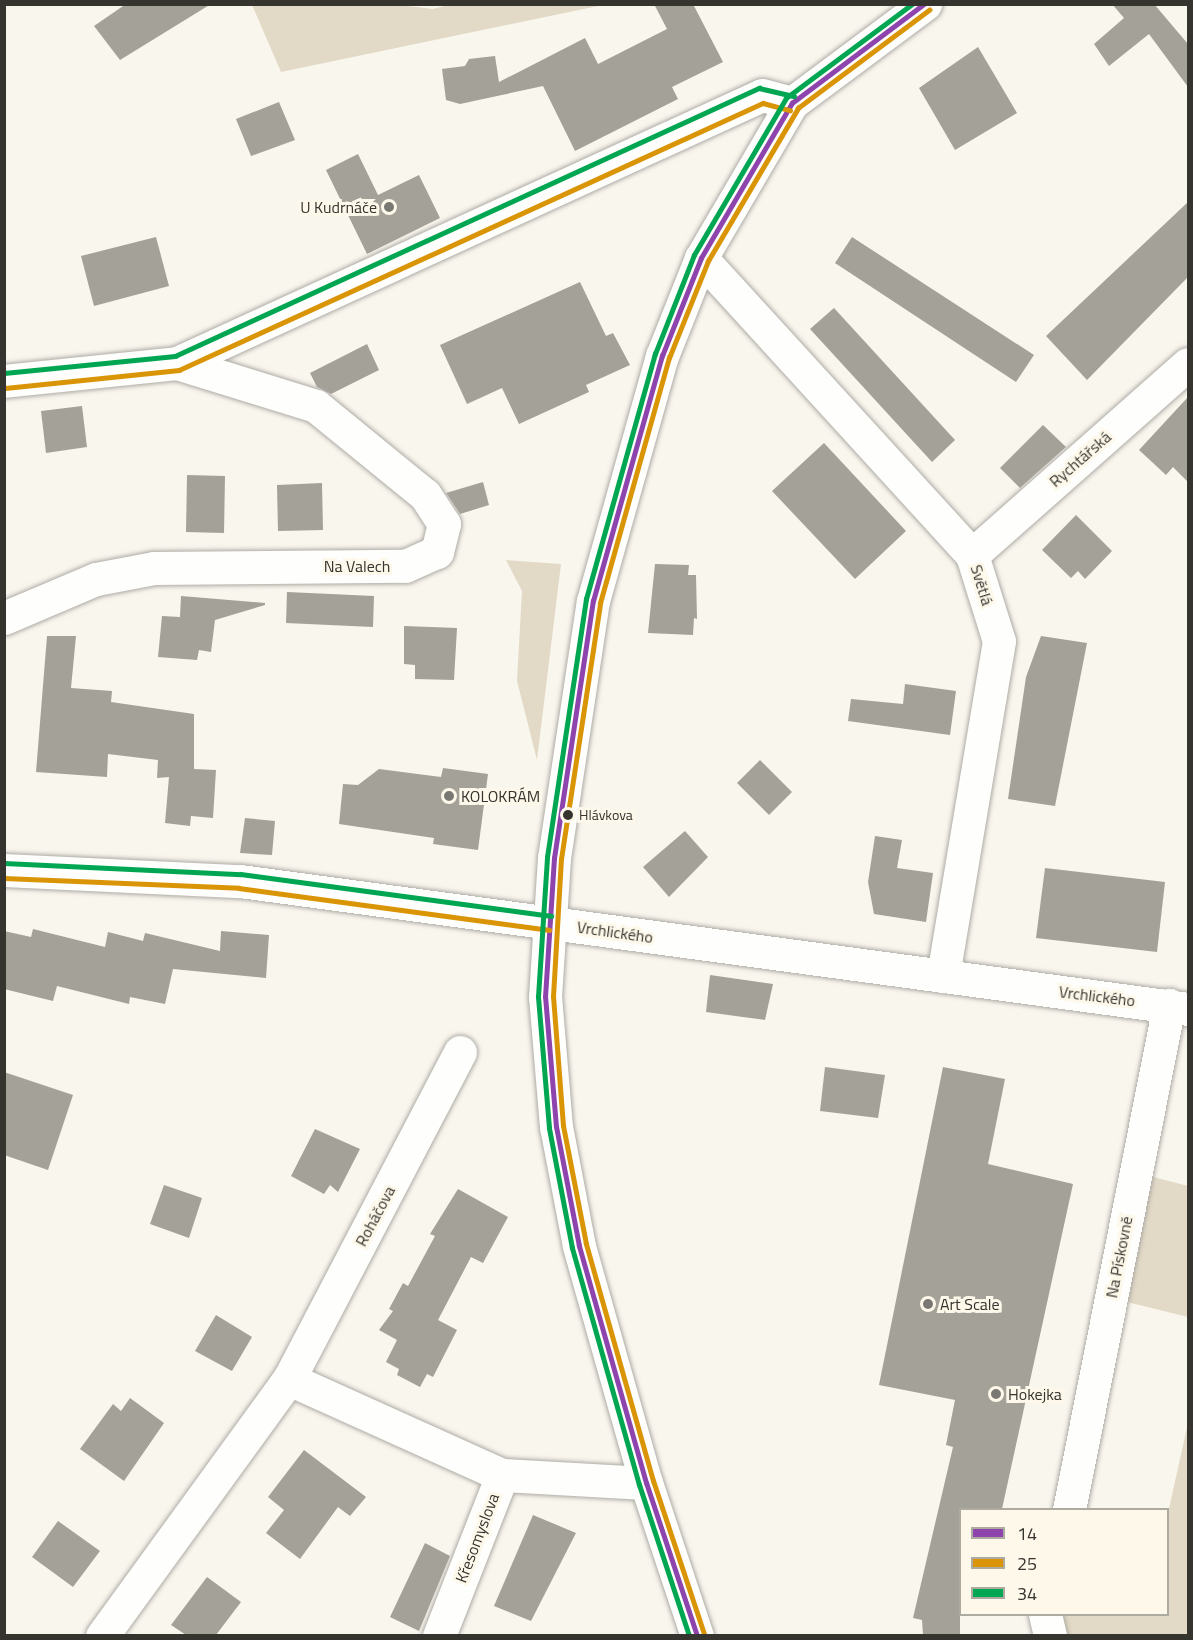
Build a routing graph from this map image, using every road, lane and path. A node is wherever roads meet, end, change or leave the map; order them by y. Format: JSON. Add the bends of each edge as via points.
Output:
{"nodes":[{"id":1,"x":925,"y":4,"type":"edge"},
{"id":2,"x":893,"y":14,"type":"edge"},
{"id":3,"x":792,"y":103,"type":"junction"},
{"id":4,"x":701,"y":258,"type":"junction"},
{"id":5,"x":177,"y":363,"type":"junction"},
{"id":6,"x":1188,"y":364,"type":"edge"},
{"id":7,"x":4,"y":381,"type":"edge"},
{"id":8,"x":972,"y":555,"type":"junction"},
{"id":9,"x":4,"y":618,"type":"edge"},
{"id":10,"x":4,"y":870,"type":"edge"},
{"id":11,"x":550,"y":924,"type":"junction"},
{"id":12,"x":943,"y":976,"type":"junction"},
{"id":13,"x":1179,"y":1007,"type":"edge"},
{"id":14,"x":460,"y":1052,"type":"dead end"},
{"id":15,"x":290,"y":1379,"type":"junction"},
{"id":16,"x":502,"y":1475,"type":"junction"},
{"id":17,"x":646,"y":1483,"type":"junction"},
{"id":18,"x":1069,"y":1508,"type":"edge"},
{"id":19,"x":1045,"y":1616,"type":"edge"},
{"id":20,"x":102,"y":1635,"type":"edge"},
{"id":21,"x":439,"y":1635,"type":"edge"},
{"id":22,"x":697,"y":1635,"type":"edge"},
{"id":23,"x":1050,"y":1635,"type":"edge"}],
"edges":[{"from":1,"to":2,"type":"street"},
{"from":2,"to":3,"type":"street"},
{"from":3,"to":4,"type":"street"},
{"from":3,"to":5,"type":"street","via":[[762,95]]},
{"from":4,"to":8,"type":"street","name":"Světlá"},
{"from":4,"to":11,"type":"street","via":[[662,356],[593,601],[554,858]]},
{"from":5,"to":7,"type":"street"},
{"from":5,"to":9,"type":"street","name":"Na Valech","via":[[316,406],[425,495],[444,524],[437,552],[405,566],[154,568],[96,579]]},
{"from":6,"to":8,"type":"street","name":"Rychtářská"},
{"from":8,"to":12,"type":"street","name":"Světlá","via":[[999,641]]},
{"from":10,"to":11,"type":"street","name":"Vrchlického","via":[[240,881]]},
{"from":11,"to":12,"type":"street","name":"Vrchlického"},
{"from":11,"to":17,"type":"street","via":[[544,997],[556,1127],[579,1246]]},
{"from":12,"to":13,"type":"street","name":"Vrchlického"},
{"from":13,"to":18,"type":"street","name":"Na Pískovně","via":[[1134,1184]]},
{"from":14,"to":15,"type":"street","name":"Roháčova"},
{"from":15,"to":16,"type":"street"},
{"from":15,"to":20,"type":"street","name":"Roháčova"},
{"from":16,"to":17,"type":"street","name":"Křesomyslova"},
{"from":16,"to":21,"type":"street","name":"Křesomyslova"},
{"from":17,"to":22,"type":"street"},
{"from":19,"to":23,"type":"street"}]}
